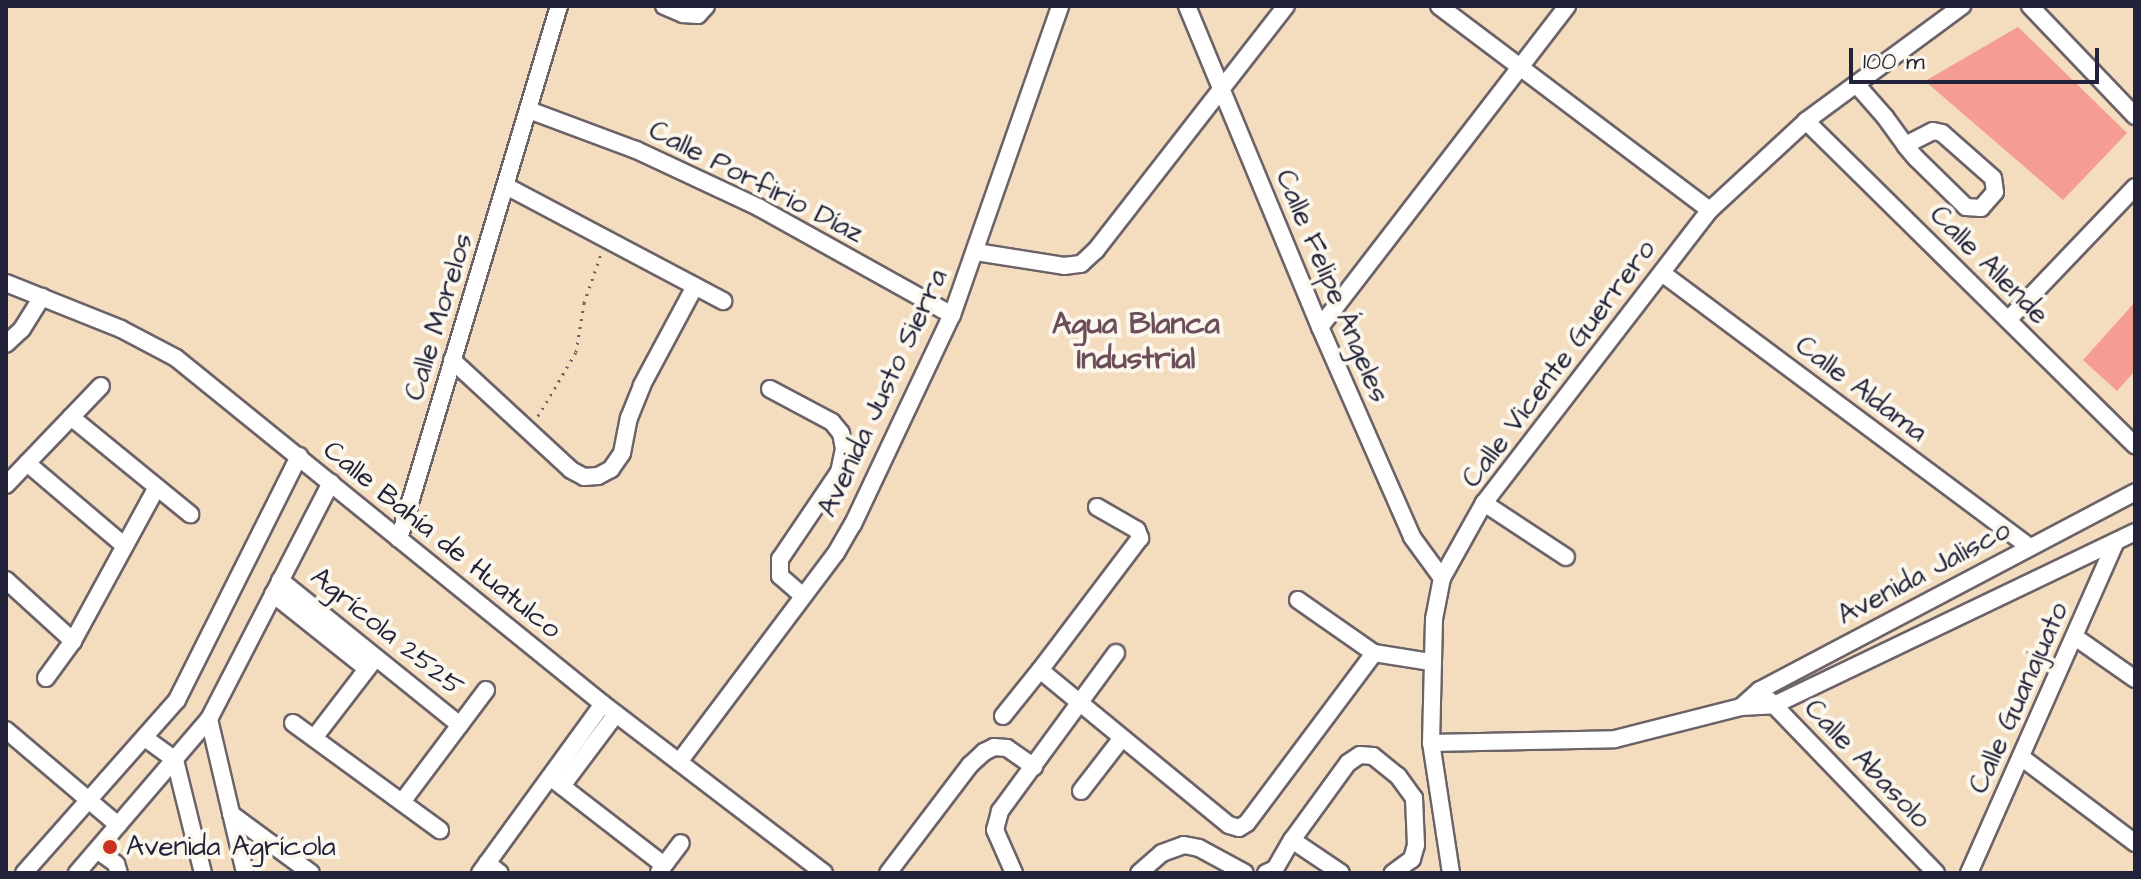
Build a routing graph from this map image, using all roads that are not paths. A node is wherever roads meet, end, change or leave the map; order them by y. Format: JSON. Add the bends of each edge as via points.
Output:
{"nodes":[{"id":1,"x":559,"y":6,"type":"edge"},
{"id":2,"x":664,"y":6,"type":"edge"},
{"id":3,"x":706,"y":6,"type":"edge"},
{"id":4,"x":1060,"y":6,"type":"edge"},
{"id":5,"x":1187,"y":6,"type":"edge"},
{"id":6,"x":1286,"y":6,"type":"edge"},
{"id":7,"x":1439,"y":6,"type":"edge"},
{"id":8,"x":1567,"y":6,"type":"edge"},
{"id":9,"x":1962,"y":6,"type":"edge"},
{"id":10,"x":2030,"y":6,"type":"edge"},
{"id":11,"x":1519,"y":66,"type":"junction"},
{"id":12,"x":1856,"y":84,"type":"junction"},
{"id":13,"x":1221,"y":88,"type":"junction"},
{"id":14,"x":529,"y":110,"type":"junction"},
{"id":15,"x":2135,"y":116,"type":"edge"},
{"id":16,"x":1806,"y":121,"type":"junction"},
{"id":17,"x":1905,"y":145,"type":"junction"},
{"id":18,"x":506,"y":186,"type":"junction"},
{"id":19,"x":2135,"y":187,"type":"edge"},
{"id":20,"x":1710,"y":210,"type":"junction"},
{"id":21,"x":976,"y":252,"type":"junction"},
{"id":22,"x":1662,"y":273,"type":"junction"},
{"id":23,"x":6,"y":283,"type":"edge"},
{"id":24,"x":695,"y":286,"type":"junction"},
{"id":25,"x":42,"y":297,"type":"junction"},
{"id":26,"x":723,"y":301,"type":"dead end"},
{"id":27,"x":952,"y":315,"type":"junction"},
{"id":28,"x":2008,"y":320,"type":"junction"},
{"id":29,"x":1320,"y":327,"type":"junction"},
{"id":30,"x":6,"y":344,"type":"edge"},
{"id":31,"x":452,"y":360,"type":"junction"},
{"id":32,"x":101,"y":386,"type":"dead end"},
{"id":33,"x":770,"y":389,"type":"dead end"},
{"id":34,"x":71,"y":417,"type":"junction"},
{"id":35,"x":2135,"y":446,"type":"edge"},
{"id":36,"x":299,"y":456,"type":"junction"},
{"id":37,"x":27,"y":463,"type":"junction"},
{"id":38,"x":331,"y":483,"type":"junction"},
{"id":39,"x":6,"y":485,"type":"edge"},
{"id":40,"x":157,"y":487,"type":"junction"},
{"id":41,"x":2135,"y":492,"type":"edge"},
{"id":42,"x":1484,"y":503,"type":"junction"},
{"id":43,"x":1097,"y":507,"type":"dead end"},
{"id":44,"x":190,"y":514,"type":"dead end"},
{"id":45,"x":2135,"y":532,"type":"edge"},
{"id":46,"x":399,"y":539,"type":"junction"},
{"id":47,"x":2115,"y":544,"type":"junction"},
{"id":48,"x":125,"y":546,"type":"junction"},
{"id":49,"x":2029,"y":547,"type":"junction"},
{"id":50,"x":1566,"y":557,"type":"dead end"},
{"id":51,"x":1442,"y":578,"type":"junction"},
{"id":52,"x":6,"y":580,"type":"edge"},
{"id":53,"x":277,"y":587,"type":"junction"},
{"id":54,"x":1952,"y":588,"type":"junction"},
{"id":55,"x":802,"y":595,"type":"junction"},
{"id":56,"x":1298,"y":600,"type":"dead end"},
{"id":57,"x":1968,"y":613,"type":"junction"},
{"id":58,"x":2075,"y":637,"type":"junction"},
{"id":59,"x":73,"y":641,"type":"junction"},
{"id":60,"x":1116,"y":653,"type":"dead end"},
{"id":61,"x":1374,"y":653,"type":"junction"},
{"id":62,"x":1431,"y":662,"type":"junction"},
{"id":63,"x":371,"y":663,"type":"junction"},
{"id":64,"x":1040,"y":670,"type":"junction"},
{"id":65,"x":46,"y":678,"type":"dead end"},
{"id":66,"x":2135,"y":679,"type":"edge"},
{"id":67,"x":486,"y":690,"type":"dead end"},
{"id":68,"x":1760,"y":690,"type":"junction"},
{"id":69,"x":1080,"y":704,"type":"junction"},
{"id":70,"x":1774,"y":705,"type":"junction"},
{"id":71,"x":1741,"y":707,"type":"junction"},
{"id":72,"x":610,"y":709,"type":"junction"},
{"id":73,"x":1003,"y":716,"type":"dead end"},
{"id":74,"x":209,"y":719,"type":"junction"},
{"id":75,"x":293,"y":723,"type":"dead end"},
{"id":76,"x":460,"y":725,"type":"junction"},
{"id":77,"x":6,"y":730,"type":"edge"},
{"id":78,"x":145,"y":738,"type":"junction"},
{"id":79,"x":314,"y":738,"type":"junction"},
{"id":80,"x":1122,"y":738,"type":"junction"},
{"id":81,"x":1431,"y":743,"type":"junction"},
{"id":82,"x":2021,"y":757,"type":"junction"},
{"id":83,"x":175,"y":760,"type":"junction"},
{"id":84,"x":679,"y":762,"type":"junction"},
{"id":85,"x":1034,"y":767,"type":"junction"},
{"id":86,"x":556,"y":781,"type":"junction"},
{"id":87,"x":1081,"y":791,"type":"dead end"},
{"id":88,"x":88,"y":800,"type":"junction"},
{"id":89,"x":402,"y":802,"type":"junction"},
{"id":90,"x":231,"y":814,"type":"junction"},
{"id":91,"x":118,"y":825,"type":"junction"},
{"id":92,"x":440,"y":830,"type":"dead end"},
{"id":93,"x":1292,"y":840,"type":"junction"},
{"id":94,"x":681,"y":843,"type":"dead end"},
{"id":95,"x":2135,"y":843,"type":"edge"},
{"id":96,"x":97,"y":850,"type":"junction"},
{"id":97,"x":805,"y":868,"type":"edge"},
{"id":98,"x":661,"y":869,"type":"edge"},
{"id":99,"x":489,"y":870,"type":"edge"},
{"id":100,"x":1274,"y":872,"type":"edge"},
{"id":101,"x":24,"y":873,"type":"edge"},
{"id":102,"x":77,"y":873,"type":"edge"},
{"id":103,"x":119,"y":873,"type":"edge"},
{"id":104,"x":203,"y":873,"type":"edge"},
{"id":105,"x":245,"y":873,"type":"edge"},
{"id":106,"x":311,"y":873,"type":"edge"},
{"id":107,"x":824,"y":873,"type":"edge"},
{"id":108,"x":888,"y":873,"type":"edge"},
{"id":109,"x":1014,"y":873,"type":"edge"},
{"id":110,"x":1139,"y":873,"type":"edge"},
{"id":111,"x":1245,"y":873,"type":"edge"},
{"id":112,"x":1341,"y":873,"type":"edge"},
{"id":113,"x":1393,"y":873,"type":"edge"},
{"id":114,"x":1451,"y":873,"type":"edge"},
{"id":115,"x":1936,"y":873,"type":"edge"},
{"id":116,"x":1969,"y":873,"type":"edge"}],
"edges":[{"from":1,"to":14,"type":"street","name":"Calle Morelos"},
{"from":2,"to":3,"type":"street","via":[[698,15]]},
{"from":4,"to":21,"type":"street","name":"Avenida Justo Sierra"},
{"from":5,"to":13,"type":"street","name":"Calle Felipe Ángeles"},
{"from":6,"to":13,"type":"street"},
{"from":7,"to":11,"type":"street"},
{"from":8,"to":11,"type":"street"},
{"from":9,"to":12,"type":"street","name":"Calle Vicente Guerrero"},
{"from":10,"to":15,"type":"street"},
{"from":11,"to":20,"type":"street"},
{"from":11,"to":29,"type":"street"},
{"from":12,"to":16,"type":"street","name":"Calle Vicente Guerrero"},
{"from":12,"to":17,"type":"street"},
{"from":13,"to":21,"type":"street","via":[[1081,264]]},
{"from":13,"to":29,"type":"street","name":"Calle Felipe Ángeles"},
{"from":14,"to":18,"type":"street","name":"Calle Morelos"},
{"from":14,"to":27,"type":"street","name":"Calle Porfirio Díaz","via":[[636,150],[758,207]]},
{"from":16,"to":20,"type":"street","name":"Calle Vicente Guerrero"},
{"from":16,"to":28,"type":"street","name":"Calle Allende"},
{"from":17,"to":17,"type":"street","via":[[1966,207],[1981,208],[1995,192],[1993,178],[1942,133],[1933,131]]},
{"from":18,"to":24,"type":"street"},
{"from":18,"to":31,"type":"street","name":"Calle Morelos"},
{"from":19,"to":28,"type":"street"},
{"from":20,"to":22,"type":"street","name":"Calle Vicente Guerrero"},
{"from":21,"to":27,"type":"street","name":"Avenida Justo Sierra"},
{"from":22,"to":42,"type":"street","name":"Calle Vicente Guerrero"},
{"from":22,"to":49,"type":"street","name":"Calle Aldama"},
{"from":23,"to":25,"type":"street","name":"Calle Bahía de Huatulco"},
{"from":24,"to":26,"type":"street"},
{"from":24,"to":31,"type":"street","via":[[642,385],[622,453],[598,476],[584,477],[571,470]]},
{"from":25,"to":30,"type":"street"},
{"from":25,"to":36,"type":"street","name":"Calle Bahía de Huatulco","via":[[176,358]]},
{"from":27,"to":55,"type":"street","name":"Avenida Justo Sierra","via":[[853,524]]},
{"from":28,"to":35,"type":"street","name":"Calle Allende"},
{"from":29,"to":51,"type":"street","name":"Calle Felipe Ángeles","via":[[1412,537]]},
{"from":31,"to":46,"type":"street","name":"Calle Morelos"},
{"from":32,"to":34,"type":"street"},
{"from":33,"to":55,"type":"street","via":[[832,422],[844,449],[839,472],[780,559],[780,576]]},
{"from":34,"to":37,"type":"street"},
{"from":34,"to":40,"type":"street"},
{"from":36,"to":38,"type":"street","name":"Calle Bahía de Huatulco"},
{"from":36,"to":78,"type":"street","via":[[177,700]]},
{"from":37,"to":39,"type":"street"},
{"from":37,"to":48,"type":"street"},
{"from":38,"to":46,"type":"street","name":"Calle Bahía de Huatulco"},
{"from":38,"to":53,"type":"street"},
{"from":40,"to":44,"type":"street"},
{"from":40,"to":48,"type":"street"},
{"from":41,"to":49,"type":"street","name":"Avenida Jalisco"},
{"from":42,"to":50,"type":"street"},
{"from":42,"to":51,"type":"street","name":"Calle Vicente Guerrero"},
{"from":43,"to":64,"type":"street","via":[[1137,530],[1140,538]]},
{"from":45,"to":47,"type":"street","name":"Avenida Jalisco"},
{"from":46,"to":72,"type":"street","name":"Calle Bahía de Huatulco"},
{"from":47,"to":57,"type":"street","name":"Avenida Jalisco"},
{"from":47,"to":58,"type":"street","name":"Calle Guanajuato"},
{"from":48,"to":59,"type":"street"},
{"from":49,"to":54,"type":"street","name":"Avenida Jalisco"},
{"from":51,"to":62,"type":"street","name":"Calle Vicente Guerrero"},
{"from":52,"to":59,"type":"street"},
{"from":53,"to":63,"type":"street","name":"Agrícola 2525"},
{"from":53,"to":74,"type":"street"},
{"from":54,"to":57,"type":"street"},
{"from":54,"to":68,"type":"street","name":"Avenida Jalisco"},
{"from":55,"to":84,"type":"street","name":"Avenida Justo Sierra"},
{"from":56,"to":61,"type":"street"},
{"from":57,"to":70,"type":"street","name":"Avenida Jalisco"},
{"from":58,"to":66,"type":"street"},
{"from":58,"to":82,"type":"street","name":"Calle Guanajuato"},
{"from":59,"to":65,"type":"street"},
{"from":60,"to":69,"type":"street"},
{"from":61,"to":62,"type":"street"},
{"from":61,"to":80,"type":"street","via":[[1239,828]]},
{"from":62,"to":81,"type":"street","name":"Calle Vicente Guerrero"},
{"from":63,"to":76,"type":"street","name":"Agrícola 2525"},
{"from":63,"to":79,"type":"street"},
{"from":64,"to":69,"type":"street"},
{"from":64,"to":73,"type":"street"},
{"from":67,"to":76,"type":"street"},
{"from":68,"to":70,"type":"street","name":"Calle Abasolo"},
{"from":68,"to":71,"type":"street","name":"Avenida Jalisco"},
{"from":69,"to":80,"type":"street"},
{"from":69,"to":85,"type":"street"},
{"from":70,"to":71,"type":"street","name":"Avenida Jalisco"},
{"from":70,"to":115,"type":"street","name":"Calle Abasolo"},
{"from":71,"to":81,"type":"street","name":"Avenida Jalisco","via":[[1615,739]]},
{"from":72,"to":84,"type":"street","name":"Calle Bahía de Huatulco"},
{"from":72,"to":86,"type":"street"},
{"from":74,"to":83,"type":"street"},
{"from":74,"to":90,"type":"street"},
{"from":75,"to":79,"type":"street"},
{"from":76,"to":89,"type":"street"},
{"from":77,"to":88,"type":"street"},
{"from":78,"to":83,"type":"street"},
{"from":78,"to":88,"type":"street"},
{"from":79,"to":89,"type":"street"},
{"from":80,"to":87,"type":"street"},
{"from":81,"to":114,"type":"street","name":"Calle Vicente Guerrero"},
{"from":82,"to":95,"type":"street"},
{"from":82,"to":116,"type":"street","name":"Calle Guanajuato"},
{"from":83,"to":91,"type":"street"},
{"from":83,"to":104,"type":"street"},
{"from":84,"to":97,"type":"street","name":"Calle Bahía de Huatulco"},
{"from":85,"to":108,"type":"street","via":[[1007,748],[984,752]]},
{"from":85,"to":109,"type":"street","via":[[1000,811],[995,830]]},
{"from":86,"to":98,"type":"street"},
{"from":86,"to":99,"type":"street"},
{"from":88,"to":91,"type":"street"},
{"from":88,"to":101,"type":"street"},
{"from":89,"to":92,"type":"street"},
{"from":90,"to":105,"type":"street"},
{"from":90,"to":106,"type":"street"},
{"from":91,"to":96,"type":"street"},
{"from":93,"to":100,"type":"street"},
{"from":93,"to":112,"type":"street"},
{"from":93,"to":113,"type":"street","via":[[1348,763],[1360,755],[1373,756],[1414,798],[1416,845],[1412,859]]},
{"from":94,"to":98,"type":"street"},
{"from":96,"to":102,"type":"street"},
{"from":96,"to":103,"type":"street","via":[[116,864]]},
{"from":97,"to":107,"type":"street","name":"Calle Bahía de Huatulco"},
{"from":110,"to":111,"type":"street","via":[[1162,853],[1184,845]]}]}
